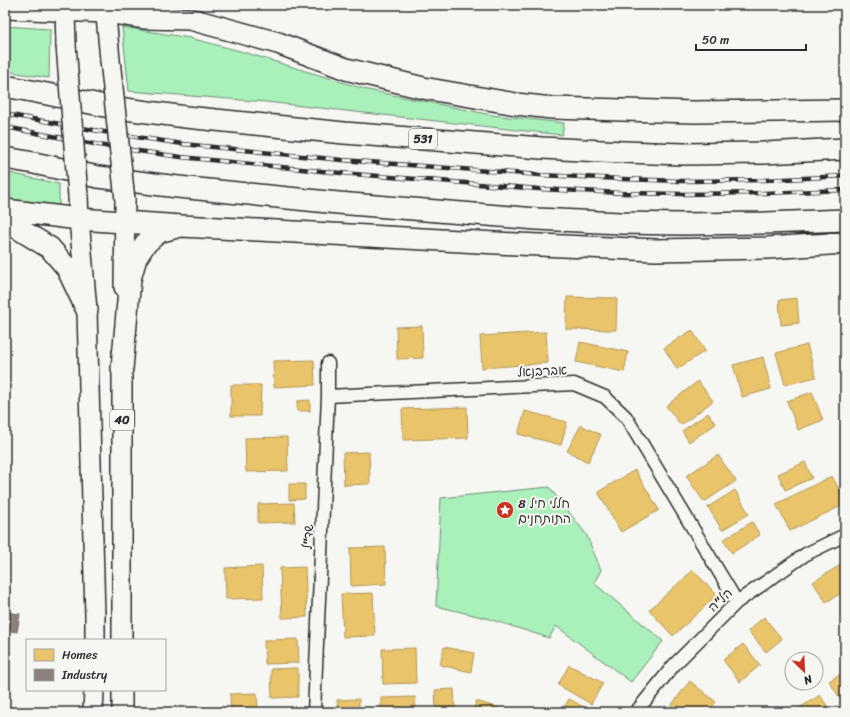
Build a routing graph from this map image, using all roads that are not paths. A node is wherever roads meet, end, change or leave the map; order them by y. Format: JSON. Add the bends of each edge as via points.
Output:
{"nodes":[{"id":1,"x":155,"y":5,"type":"edge"},
{"id":2,"x":64,"y":7,"type":"edge"},
{"id":3,"x":5,"y":8,"type":"edge"},
{"id":4,"x":106,"y":8,"type":"edge"},
{"id":5,"x":190,"y":19,"type":"junction"},
{"id":6,"x":5,"y":86,"type":"edge"},
{"id":7,"x":845,"y":110,"type":"edge"},
{"id":8,"x":845,"y":149,"type":"edge"},
{"id":9,"x":5,"y":158,"type":"edge"},
{"id":10,"x":5,"y":210,"type":"edge"},
{"id":11,"x":78,"y":219,"type":"junction"},
{"id":12,"x":845,"y":220,"type":"edge"},
{"id":13,"x":5,"y":221,"type":"edge"},
{"id":14,"x":125,"y":222,"type":"junction"},
{"id":15,"x":182,"y":226,"type":"junction"},
{"id":16,"x":845,"y":243,"type":"edge"},
{"id":17,"x":86,"y":310,"type":"junction"},
{"id":18,"x":328,"y":363,"type":"dead end"},
{"id":19,"x":122,"y":369,"type":"junction"},
{"id":20,"x":328,"y":396,"type":"junction"},
{"id":21,"x":845,"y":535,"type":"edge"},
{"id":22,"x":737,"y":602,"type":"junction"},
{"id":23,"x":95,"y":639,"type":"edge"},
{"id":24,"x":122,"y":639,"type":"edge"},
{"id":25,"x":94,"y":691,"type":"edge"},
{"id":26,"x":122,"y":691,"type":"edge"},
{"id":27,"x":94,"y":712,"type":"edge"},
{"id":28,"x":122,"y":712,"type":"edge"},
{"id":29,"x":314,"y":712,"type":"edge"},
{"id":30,"x":636,"y":712,"type":"edge"}],
"edges":[{"from":1,"to":5,"type":"highway"},
{"from":2,"to":3,"type":"highway"},
{"from":2,"to":4,"type":"highway"},
{"from":2,"to":11,"type":"highway","bridge":true},
{"from":4,"to":5,"type":"highway","via":[[144,18]]},
{"from":4,"to":14,"type":"highway","number":"40","bridge":true},
{"from":5,"to":7,"type":"highway","via":[[278,43],[346,69],[423,88],[516,104],[552,108],[694,112]]},
{"from":6,"to":8,"type":"highway","number":"531","via":[[110,107],[186,117],[344,133],[542,148],[683,154]]},
{"from":9,"to":12,"type":"highway","via":[[98,177],[178,187],[338,203],[537,218],[682,224]]},
{"from":10,"to":11,"type":"highway"},
{"from":11,"to":14,"type":"highway"},
{"from":11,"to":17,"type":"highway"},
{"from":13,"to":17,"type":"highway","via":[[50,248],[67,268]]},
{"from":14,"to":15,"type":"highway"},
{"from":14,"to":19,"type":"highway","number":"40"},
{"from":15,"to":16,"type":"highway","via":[[656,250],[767,248]]},
{"from":15,"to":19,"type":"highway","via":[[160,232],[145,244],[136,258],[130,279]]},
{"from":17,"to":23,"type":"highway"},
{"from":18,"to":20,"type":"street","name":"שד\"ל"},
{"from":19,"to":24,"type":"highway","number":"40"},
{"from":20,"to":22,"type":"street","name":"אברבנאל","via":[[574,384],[605,397],[626,416]]},
{"from":20,"to":29,"type":"street","name":"שד\"ל"},
{"from":21,"to":22,"type":"street","name":"הל\"ה","via":[[806,554]]},
{"from":22,"to":30,"type":"street","name":"הל\"ה","via":[[674,665]]},
{"from":25,"to":27,"type":"highway"},
{"from":26,"to":28,"type":"highway"}]}
